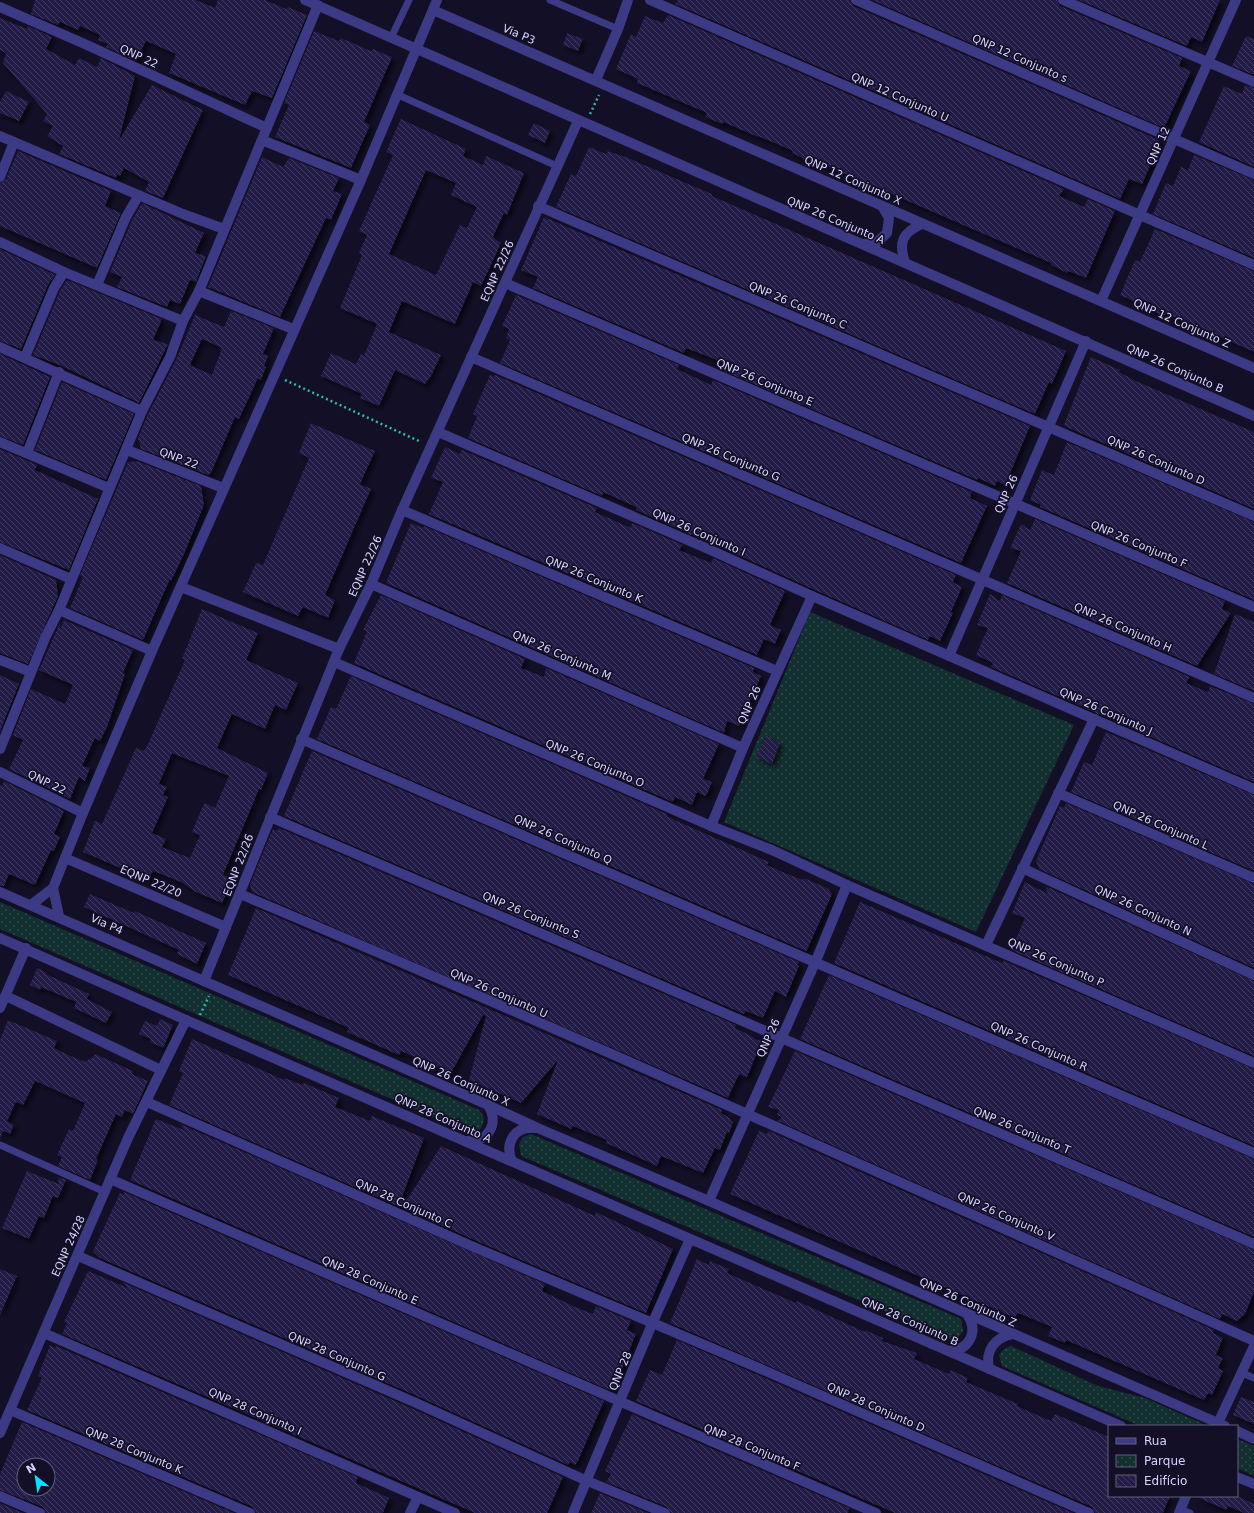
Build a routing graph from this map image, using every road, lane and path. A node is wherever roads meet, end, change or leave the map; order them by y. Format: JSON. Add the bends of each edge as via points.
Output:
{"nodes":[{"id":1,"x":305,"y":0,"type":"edge"},
{"id":2,"x":409,"y":0,"type":"edge"},
{"id":3,"x":550,"y":0,"type":"edge"},
{"id":4,"x":628,"y":0,"type":"edge"},
{"id":5,"x":650,"y":0,"type":"edge"},
{"id":6,"x":856,"y":0,"type":"edge"},
{"id":7,"x":1063,"y":0,"type":"edge"},
{"id":8,"x":1236,"y":0,"type":"edge"},
{"id":9,"x":318,"y":5,"type":"junction"},
{"id":10,"x":435,"y":5,"type":"edge"},
{"id":11,"x":0,"y":7,"type":"edge"},
{"id":12,"x":618,"y":29,"type":"junction"},
{"id":13,"x":391,"y":38,"type":"junction"},
{"id":14,"x":416,"y":49,"type":"junction"},
{"id":15,"x":1208,"y":62,"type":"junction"},
{"id":16,"x":600,"y":82,"type":"junction"},
{"id":17,"x":1254,"y":82,"type":"edge"},
{"id":18,"x":396,"y":94,"type":"junction"},
{"id":19,"x":582,"y":122,"type":"junction"},
{"id":20,"x":266,"y":128,"type":"junction"},
{"id":21,"x":0,"y":136,"type":"edge"},
{"id":22,"x":1174,"y":139,"type":"junction"},
{"id":23,"x":262,"y":140,"type":"junction"},
{"id":24,"x":14,"y":142,"type":"junction"},
{"id":25,"x":557,"y":166,"type":"junction"},
{"id":26,"x":1254,"y":174,"type":"edge"},
{"id":27,"x":0,"y":177,"type":"edge"},
{"id":28,"x":360,"y":180,"type":"junction"},
{"id":29,"x":139,"y":195,"type":"junction"},
{"id":30,"x":538,"y":206,"type":"junction"},
{"id":31,"x":882,"y":206,"type":"junction"},
{"id":32,"x":1140,"y":216,"type":"junction"},
{"id":33,"x":922,"y":224,"type":"junction"},
{"id":34,"x":224,"y":230,"type":"junction"},
{"id":35,"x":0,"y":242,"type":"edge"},
{"id":36,"x":861,"y":244,"type":"junction"},
{"id":37,"x":905,"y":262,"type":"junction"},
{"id":38,"x":1254,"y":265,"type":"edge"},
{"id":39,"x":64,"y":272,"type":"junction"},
{"id":40,"x":505,"y":283,"type":"junction"},
{"id":41,"x":97,"y":285,"type":"junction"},
{"id":42,"x":199,"y":291,"type":"junction"},
{"id":43,"x":1101,"y":301,"type":"junction"},
{"id":44,"x":183,"y":322,"type":"junction"},
{"id":45,"x":293,"y":329,"type":"junction"},
{"id":46,"x":1086,"y":341,"type":"junction"},
{"id":47,"x":0,"y":347,"type":"edge"},
{"id":48,"x":25,"y":357,"type":"junction"},
{"id":49,"x":471,"y":357,"type":"junction"},
{"id":50,"x":1254,"y":368,"type":"edge"},
{"id":51,"x":59,"y":372,"type":"junction"},
{"id":52,"x":274,"y":375,"type":"junction"},
{"id":53,"x":142,"y":411,"type":"junction"},
{"id":54,"x":1254,"y":416,"type":"edge"},
{"id":55,"x":1049,"y":426,"type":"junction"},
{"id":56,"x":438,"y":432,"type":"junction"},
{"id":57,"x":0,"y":442,"type":"edge"},
{"id":58,"x":431,"y":447,"type":"junction"},
{"id":59,"x":127,"y":450,"type":"junction"},
{"id":60,"x":27,"y":454,"type":"junction"},
{"id":61,"x":109,"y":488,"type":"junction"},
{"id":62,"x":223,"y":488,"type":"junction"},
{"id":63,"x":1015,"y":503,"type":"junction"},
{"id":64,"x":402,"y":510,"type":"junction"},
{"id":65,"x":1254,"y":516,"type":"edge"},
{"id":66,"x":0,"y":548,"type":"edge"},
{"id":67,"x":71,"y":579,"type":"junction"},
{"id":68,"x":982,"y":579,"type":"junction"},
{"id":69,"x":371,"y":584,"type":"junction"},
{"id":70,"x":181,"y":587,"type":"junction"},
{"id":71,"x":812,"y":596,"type":"junction"},
{"id":72,"x":1254,"y":607,"type":"edge"},
{"id":73,"x":59,"y":610,"type":"junction"},
{"id":74,"x":340,"y":649,"type":"junction"},
{"id":75,"x":152,"y":651,"type":"junction"},
{"id":76,"x":949,"y":656,"type":"junction"},
{"id":77,"x":0,"y":660,"type":"edge"},
{"id":78,"x":334,"y":662,"type":"junction"},
{"id":79,"x":777,"y":671,"type":"junction"},
{"id":80,"x":31,"y":672,"type":"junction"},
{"id":81,"x":1254,"y":698,"type":"edge"},
{"id":82,"x":1094,"y":719,"type":"junction"},
{"id":83,"x":301,"y":739,"type":"junction"},
{"id":84,"x":742,"y":748,"type":"junction"},
{"id":85,"x":0,"y":749,"type":"edge"},
{"id":86,"x":0,"y":772,"type":"edge"},
{"id":87,"x":1254,"y":789,"type":"edge"},
{"id":88,"x":1058,"y":793,"type":"junction"},
{"id":89,"x":83,"y":813,"type":"junction"},
{"id":90,"x":270,"y":817,"type":"junction"},
{"id":91,"x":711,"y":826,"type":"junction"},
{"id":92,"x":65,"y":858,"type":"junction"},
{"id":93,"x":1022,"y":868,"type":"junction"},
{"id":94,"x":1254,"y":878,"type":"edge"},
{"id":95,"x":847,"y":885,"type":"junction"},
{"id":96,"x":53,"y":888,"type":"junction"},
{"id":97,"x":0,"y":892,"type":"edge"},
{"id":98,"x":240,"y":894,"type":"junction"},
{"id":99,"x":31,"y":905,"type":"junction"},
{"id":100,"x":59,"y":916,"type":"junction"},
{"id":101,"x":226,"y":927,"type":"junction"},
{"id":102,"x":0,"y":938,"type":"edge"},
{"id":103,"x":986,"y":945,"type":"junction"},
{"id":104,"x":26,"y":948,"type":"junction"},
{"id":105,"x":815,"y":963,"type":"junction"},
{"id":106,"x":1254,"y":974,"type":"edge"},
{"id":107,"x":204,"y":981,"type":"junction"},
{"id":108,"x":214,"y":985,"type":"junction"},
{"id":109,"x":6,"y":996,"type":"junction"},
{"id":110,"x":0,"y":1008,"type":"edge"},
{"id":111,"x":191,"y":1022,"type":"junction"},
{"id":112,"x":781,"y":1038,"type":"junction"},
{"id":113,"x":1254,"y":1063,"type":"edge"},
{"id":114,"x":161,"y":1070,"type":"junction"},
{"id":115,"x":147,"y":1102,"type":"junction"},
{"id":116,"x":488,"y":1105,"type":"junction"},
{"id":117,"x":748,"y":1115,"type":"junction"},
{"id":118,"x":540,"y":1130,"type":"junction"},
{"id":119,"x":461,"y":1139,"type":"junction"},
{"id":120,"x":0,"y":1144,"type":"edge"},
{"id":121,"x":1254,"y":1153,"type":"edge"},
{"id":122,"x":512,"y":1161,"type":"junction"},
{"id":123,"x":110,"y":1179,"type":"junction"},
{"id":124,"x":105,"y":1192,"type":"junction"},
{"id":125,"x":709,"y":1201,"type":"junction"},
{"id":126,"x":690,"y":1239,"type":"junction"},
{"id":127,"x":1254,"y":1244,"type":"edge"},
{"id":128,"x":78,"y":1256,"type":"junction"},
{"id":129,"x":966,"y":1314,"type":"junction"},
{"id":130,"x":652,"y":1324,"type":"junction"},
{"id":131,"x":44,"y":1333,"type":"junction"},
{"id":132,"x":1012,"y":1334,"type":"junction"},
{"id":133,"x":1254,"y":1341,"type":"edge"},
{"id":134,"x":1254,"y":1346,"type":"edge"},
{"id":135,"x":949,"y":1351,"type":"junction"},
{"id":136,"x":988,"y":1369,"type":"junction"},
{"id":137,"x":1242,"y":1373,"type":"junction"},
{"id":138,"x":1254,"y":1378,"type":"edge"},
{"id":139,"x":619,"y":1402,"type":"junction"},
{"id":140,"x":10,"y":1410,"type":"junction"},
{"id":141,"x":1222,"y":1424,"type":"edge"},
{"id":142,"x":1119,"y":1425,"type":"edge"},
{"id":143,"x":1238,"y":1431,"type":"edge"},
{"id":144,"x":0,"y":1433,"type":"edge"},
{"id":145,"x":1254,"y":1439,"type":"edge"},
{"id":146,"x":1238,"y":1477,"type":"edge"},
{"id":147,"x":585,"y":1480,"type":"junction"},
{"id":148,"x":1254,"y":1484,"type":"edge"},
{"id":149,"x":0,"y":1496,"type":"edge"},
{"id":150,"x":418,"y":1497,"type":"junction"},
{"id":151,"x":1186,"y":1497,"type":"edge"},
{"id":152,"x":1183,"y":1512,"type":"edge"},
{"id":153,"x":40,"y":1513,"type":"edge"},
{"id":154,"x":250,"y":1513,"type":"edge"},
{"id":155,"x":410,"y":1513,"type":"edge"},
{"id":156,"x":455,"y":1513,"type":"edge"},
{"id":157,"x":573,"y":1513,"type":"edge"},
{"id":158,"x":665,"y":1513,"type":"edge"},
{"id":159,"x":876,"y":1513,"type":"edge"},
{"id":160,"x":1089,"y":1513,"type":"edge"}],
"edges":[{"from":1,"to":9,"type":"street"},
{"from":2,"to":13,"type":"lane"},
{"from":3,"to":12,"type":"lane"},
{"from":4,"to":12,"type":"street"},
{"from":5,"to":32,"type":"street","name":"QNP 12 Conjunto U"},
{"from":6,"to":22,"type":"street","name":"QNP 12 Conjunto s"},
{"from":7,"to":15,"type":"street"},
{"from":8,"to":15,"type":"street","name":"QNP 12"},
{"from":9,"to":13,"type":"street"},
{"from":9,"to":20,"type":"street"},
{"from":10,"to":14,"type":"street"},
{"from":10,"to":16,"type":"street","name":"Via P3"},
{"from":11,"to":20,"type":"street","name":"QNP 22"},
{"from":12,"to":16,"type":"street"},
{"from":13,"to":14,"type":"street"},
{"from":14,"to":18,"type":"street"},
{"from":14,"to":19,"type":"street"},
{"from":15,"to":17,"type":"street"},
{"from":15,"to":22,"type":"street","name":"QNP 12"},
{"from":16,"to":19,"type":"path"},
{"from":16,"to":31,"type":"street","name":"QNP 12 Conjunto X"},
{"from":18,"to":25,"type":"lane"},
{"from":18,"to":28,"type":"street"},
{"from":19,"to":25,"type":"street","name":"EQNP 22/26"},
{"from":19,"to":36,"type":"street","name":"QNP 26 Conjunto A"},
{"from":20,"to":23,"type":"street"},
{"from":21,"to":24,"type":"street"},
{"from":22,"to":26,"type":"street","name":"QNP 12 Conjunto s"},
{"from":22,"to":32,"type":"street","name":"QNP 12"},
{"from":23,"to":28,"type":"street"},
{"from":23,"to":34,"type":"street"},
{"from":24,"to":27,"type":"street"},
{"from":24,"to":29,"type":"street"},
{"from":25,"to":30,"type":"street","name":"EQNP 22/26"},
{"from":28,"to":45,"type":"street"},
{"from":29,"to":34,"type":"street"},
{"from":29,"to":41,"type":"street","via":[[126,217]]},
{"from":30,"to":40,"type":"street","name":"EQNP 22/26"},
{"from":30,"to":55,"type":"street","name":"QNP 26 Conjunto C"},
{"from":31,"to":33,"type":"street","name":"QNP 12 Conjunto X"},
{"from":31,"to":36,"type":"street","via":[[889,218],[887,233],[876,243]]},
{"from":32,"to":38,"type":"street","name":"QNP 12 Conjunto U"},
{"from":32,"to":43,"type":"street","name":"QNP 12"},
{"from":33,"to":37,"type":"street","via":[[911,229],[903,238],[901,250]]},
{"from":33,"to":43,"type":"street","name":"QNP 12 Conjunto X"},
{"from":34,"to":42,"type":"street"},
{"from":35,"to":39,"type":"street"},
{"from":36,"to":37,"type":"street","name":"QNP 26 Conjunto A"},
{"from":37,"to":46,"type":"street","name":"QNP 26 Conjunto A"},
{"from":39,"to":41,"type":"street"},
{"from":39,"to":48,"type":"street","via":[[54,288]]},
{"from":40,"to":49,"type":"street","name":"EQNP 22/26"},
{"from":40,"to":63,"type":"street","name":"QNP 26 Conjunto E"},
{"from":41,"to":44,"type":"street"},
{"from":42,"to":44,"type":"street"},
{"from":42,"to":45,"type":"street"},
{"from":43,"to":50,"type":"street","name":"QNP 12 Conjunto Z"},
{"from":44,"to":53,"type":"street","via":[[170,357]]},
{"from":45,"to":52,"type":"street"},
{"from":46,"to":54,"type":"street","name":"QNP 26 Conjunto B"},
{"from":46,"to":55,"type":"street","name":"QNP 26"},
{"from":47,"to":48,"type":"street"},
{"from":48,"to":51,"type":"street"},
{"from":49,"to":56,"type":"street","name":"EQNP 22/26"},
{"from":49,"to":68,"type":"street","name":"QNP 26 Conjunto G"},
{"from":51,"to":53,"type":"street"},
{"from":51,"to":60,"type":"street"},
{"from":52,"to":58,"type":"path"},
{"from":52,"to":62,"type":"street"},
{"from":53,"to":59,"type":"street"},
{"from":55,"to":63,"type":"street","name":"QNP 26"},
{"from":55,"to":65,"type":"street","name":"QNP 26 Conjunto D"},
{"from":56,"to":58,"type":"street","name":"EQNP 22/26"},
{"from":56,"to":71,"type":"street","name":"QNP 26 Conjunto I"},
{"from":57,"to":60,"type":"street"},
{"from":58,"to":64,"type":"street","name":"EQNP 22/26"},
{"from":59,"to":61,"type":"street"},
{"from":59,"to":62,"type":"street","name":"QNP 22"},
{"from":60,"to":61,"type":"street"},
{"from":61,"to":67,"type":"street"},
{"from":62,"to":70,"type":"street"},
{"from":63,"to":68,"type":"street","name":"QNP 26"},
{"from":63,"to":72,"type":"street","name":"QNP 26 Conjunto F"},
{"from":64,"to":69,"type":"street","name":"EQNP 22/26"},
{"from":64,"to":79,"type":"street","name":"QNP 26 Conjunto K"},
{"from":66,"to":67,"type":"street"},
{"from":67,"to":73,"type":"street"},
{"from":68,"to":76,"type":"street","name":"QNP 26"},
{"from":68,"to":81,"type":"street","name":"QNP 26 Conjunto H"},
{"from":69,"to":74,"type":"street","name":"EQNP 22/26"},
{"from":69,"to":84,"type":"street","name":"QNP 26 Conjunto M"},
{"from":70,"to":74,"type":"street"},
{"from":70,"to":75,"type":"street"},
{"from":71,"to":76,"type":"street","name":"QNP 26 Conjunto I"},
{"from":71,"to":79,"type":"street","name":"QNP 26"},
{"from":73,"to":75,"type":"street"},
{"from":73,"to":80,"type":"street"},
{"from":74,"to":78,"type":"street","name":"EQNP 22/26"},
{"from":75,"to":89,"type":"street"},
{"from":76,"to":82,"type":"street","name":"QNP 26 Conjunto J"},
{"from":77,"to":80,"type":"street"},
{"from":78,"to":83,"type":"street","name":"EQNP 22/26"},
{"from":78,"to":91,"type":"street","name":"QNP 26 Conjunto O"},
{"from":79,"to":84,"type":"street","name":"QNP 26"},
{"from":80,"to":85,"type":"street"},
{"from":82,"to":87,"type":"street","name":"QNP 26 Conjunto J"},
{"from":82,"to":88,"type":"street"},
{"from":83,"to":90,"type":"street","name":"EQNP 22/26"},
{"from":83,"to":105,"type":"street","name":"QNP 26 Conjunto Q"},
{"from":84,"to":91,"type":"street","name":"QNP 26"},
{"from":86,"to":89,"type":"street","name":"QNP 22"},
{"from":88,"to":93,"type":"street"},
{"from":88,"to":94,"type":"street","name":"QNP 26 Conjunto L"},
{"from":89,"to":92,"type":"street"},
{"from":90,"to":98,"type":"street","name":"EQNP 22/26"},
{"from":90,"to":112,"type":"street","name":"QNP 26 Conjunto S"},
{"from":91,"to":95,"type":"street","name":"QNP 26 Conjunto O","via":[[772,850]]},
{"from":92,"to":96,"type":"street"},
{"from":92,"to":101,"type":"street","name":"EQNP 22/20"},
{"from":93,"to":103,"type":"street"},
{"from":93,"to":106,"type":"street","name":"QNP 26 Conjunto N"},
{"from":95,"to":103,"type":"street","name":"QNP 26 Conjunto P"},
{"from":95,"to":105,"type":"street","name":"QNP 26"},
{"from":96,"to":99,"type":"street"},
{"from":96,"to":100,"type":"street"},
{"from":97,"to":99,"type":"street","name":"Via P4"},
{"from":98,"to":101,"type":"street","name":"EQNP 22/26"},
{"from":98,"to":117,"type":"street","name":"QNP 26 Conjunto U"},
{"from":99,"to":100,"type":"street","name":"Via P4"},
{"from":100,"to":107,"type":"street","name":"Via P4"},
{"from":101,"to":107,"type":"street","name":"EQNP 22/26"},
{"from":102,"to":104,"type":"street"},
{"from":103,"to":113,"type":"street","name":"QNP 26 Conjunto P"},
{"from":104,"to":109,"type":"street"},
{"from":104,"to":111,"type":"street"},
{"from":105,"to":112,"type":"street","name":"QNP 26"},
{"from":105,"to":121,"type":"street","name":"QNP 26 Conjunto R"},
{"from":107,"to":108,"type":"street","name":"QNP 26 Conjunto X"},
{"from":108,"to":111,"type":"path"},
{"from":108,"to":116,"type":"street","name":"QNP 26 Conjunto X"},
{"from":109,"to":110,"type":"street"},
{"from":109,"to":114,"type":"street"},
{"from":111,"to":114,"type":"street","name":"EQNP 24/28"},
{"from":111,"to":119,"type":"street","name":"QNP 28 Conjunto A"},
{"from":112,"to":117,"type":"street","name":"QNP 26"},
{"from":112,"to":127,"type":"street","name":"QNP 26 Conjunto T"},
{"from":114,"to":115,"type":"street","name":"EQNP 24/28"},
{"from":115,"to":123,"type":"street","name":"EQNP 24/28"},
{"from":115,"to":130,"type":"street","name":"QNP 28 Conjunto C"},
{"from":116,"to":118,"type":"street","name":"QNP 26 Conjunto X"},
{"from":116,"to":119,"type":"street","via":[[493,1117],[491,1130],[481,1139]]},
{"from":117,"to":125,"type":"street","name":"QNP 26"},
{"from":117,"to":133,"type":"street","name":"QNP 26 Conjunto V"},
{"from":118,"to":122,"type":"street","via":[[523,1129],[514,1135],[508,1151]]},
{"from":118,"to":125,"type":"street","name":"QNP 26 Conjunto X"},
{"from":119,"to":122,"type":"street","name":"QNP 28 Conjunto A"},
{"from":120,"to":124,"type":"lane"},
{"from":122,"to":126,"type":"street","name":"QNP 28 Conjunto A"},
{"from":123,"to":124,"type":"street","name":"EQNP 24/28"},
{"from":123,"to":139,"type":"street","name":"QNP 28 Conjunto E"},
{"from":124,"to":128,"type":"street","name":"EQNP 24/28"},
{"from":125,"to":129,"type":"street","name":"QNP 26 Conjunto Z"},
{"from":126,"to":130,"type":"street","name":"QNP 28"},
{"from":126,"to":135,"type":"street","name":"QNP 28 Conjunto B"},
{"from":128,"to":131,"type":"street","name":"EQNP 24/28"},
{"from":128,"to":147,"type":"street","name":"QNP 28 Conjunto G","via":[[414,1402]]},
{"from":129,"to":132,"type":"street","name":"QNP 26 Conjunto Z"},
{"from":129,"to":135,"type":"street","via":[[973,1326],[971,1339],[962,1349]]},
{"from":130,"to":139,"type":"street","name":"QNP 28"},
{"from":130,"to":160,"type":"street","name":"QNP 28 Conjunto D"},
{"from":131,"to":140,"type":"street","name":"EQNP 24/28"},
{"from":131,"to":150,"type":"street","name":"QNP 28 Conjunto I"},
{"from":132,"to":136,"type":"street","via":[[999,1339],[990,1349]]},
{"from":132,"to":141,"type":"street","name":"QNP 26 Conjunto Z"},
{"from":134,"to":137,"type":"street"},
{"from":135,"to":136,"type":"street","name":"QNP 28 Conjunto B"},
{"from":136,"to":142,"type":"street","name":"QNP 28 Conjunto B"},
{"from":137,"to":138,"type":"lane"},
{"from":137,"to":141,"type":"street"},
{"from":139,"to":147,"type":"street","name":"QNP 28"},
{"from":139,"to":159,"type":"street","name":"QNP 28 Conjunto F"},
{"from":140,"to":144,"type":"street","name":"EQNP 24/28"},
{"from":140,"to":154,"type":"street","name":"QNP 28 Conjunto K"},
{"from":143,"to":145,"type":"street"},
{"from":146,"to":148,"type":"street"},
{"from":147,"to":157,"type":"street","name":"QNP 28"},
{"from":147,"to":158,"type":"street","name":"QNP 28 Conjunto G"},
{"from":149,"to":153,"type":"street"},
{"from":150,"to":155,"type":"street"},
{"from":150,"to":156,"type":"street","name":"QNP 28 Conjunto I"},
{"from":151,"to":152,"type":"street"}]}
